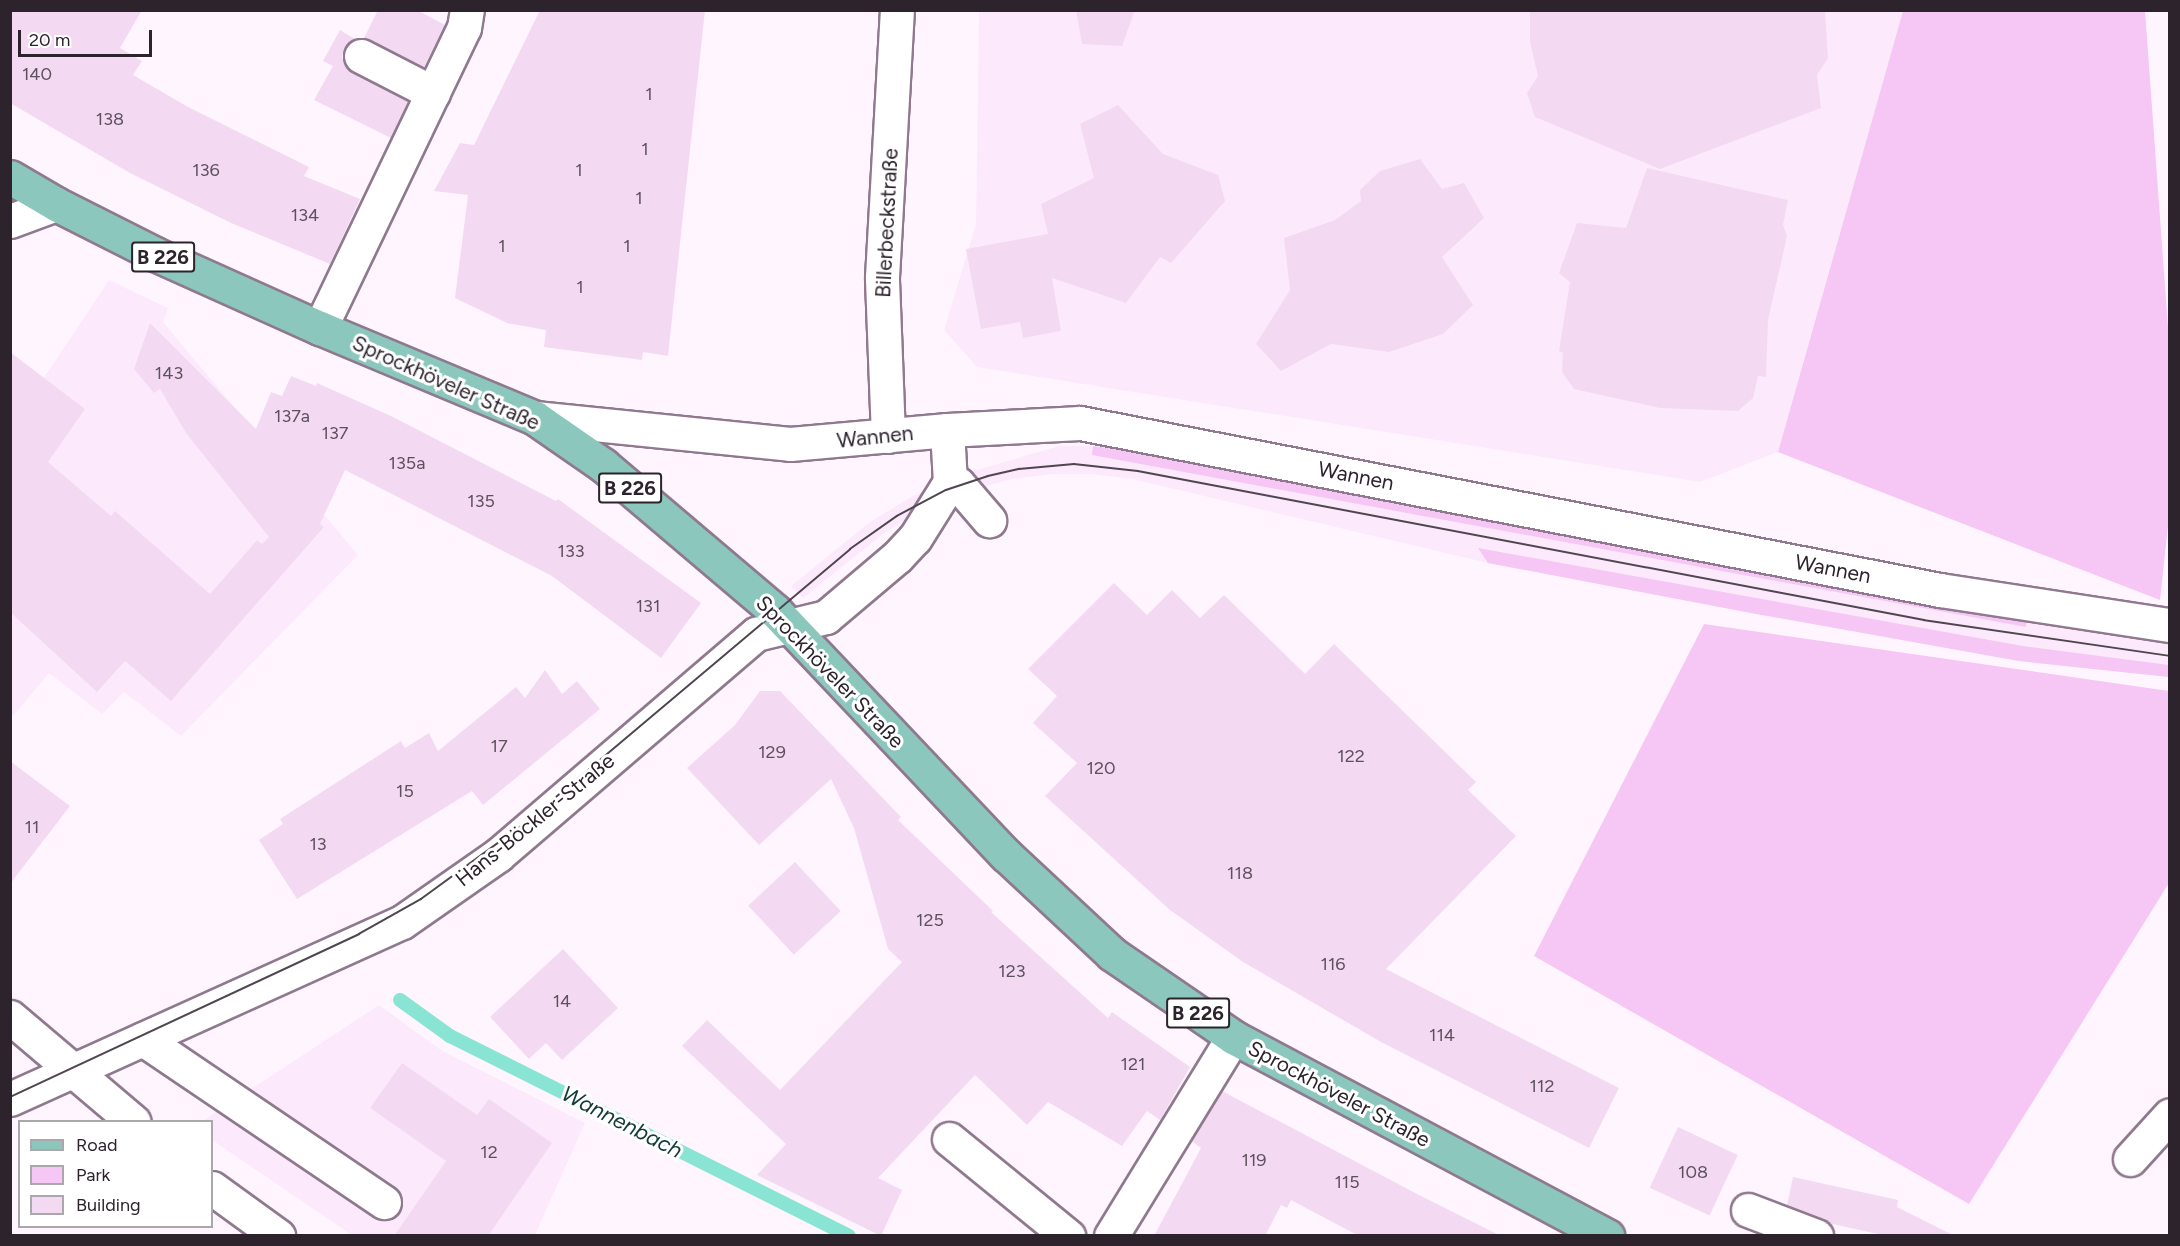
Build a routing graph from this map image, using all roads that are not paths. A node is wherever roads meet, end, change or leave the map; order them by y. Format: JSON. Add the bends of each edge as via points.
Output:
{"nodes":[{"id":1,"x":466,"y":10,"type":"edge"},
{"id":2,"x":897,"y":10,"type":"edge"},
{"id":3,"x":361,"y":56,"type":"dead end"},
{"id":4,"x":433,"y":93,"type":"junction"},
{"id":5,"x":10,"y":177,"type":"edge"},
{"id":6,"x":56,"y":204,"type":"junction"},
{"id":7,"x":10,"y":221,"type":"edge"},
{"id":8,"x":320,"y":328,"type":"junction"},
{"id":9,"x":535,"y":418,"type":"junction"},
{"id":10,"x":947,"y":430,"type":"junction"},
{"id":11,"x":888,"y":436,"type":"junction"},
{"id":12,"x":950,"y":482,"type":"junction"},
{"id":13,"x":989,"y":520,"type":"dead end"},
{"id":14,"x":2169,"y":625,"type":"edge"},
{"id":15,"x":787,"y":626,"type":"junction"},
{"id":16,"x":10,"y":1017,"type":"edge"},
{"id":17,"x":1233,"y":1037,"type":"junction"},
{"id":18,"x":143,"y":1039,"type":"junction"},
{"id":19,"x":72,"y":1070,"type":"junction"},
{"id":20,"x":10,"y":1099,"type":"edge"},
{"id":21,"x":2169,"y":1115,"type":"edge"},
{"id":22,"x":132,"y":1120,"type":"edge"},
{"id":23,"x":949,"y":1139,"type":"dead end"},
{"id":24,"x":2130,"y":1159,"type":"dead end"},
{"id":25,"x":213,"y":1189,"type":"edge"},
{"id":26,"x":384,"y":1202,"type":"dead end"},
{"id":27,"x":1748,"y":1210,"type":"dead end"},
{"id":28,"x":278,"y":1236,"type":"edge"},
{"id":29,"x":1068,"y":1236,"type":"edge"},
{"id":30,"x":1111,"y":1236,"type":"edge"},
{"id":31,"x":1607,"y":1236,"type":"edge"},
{"id":32,"x":1816,"y":1236,"type":"edge"}],
"edges":[{"from":1,"to":4,"type":"street","via":[[464,28]]},
{"from":2,"to":11,"type":"street","name":"Billerbeckstraße","via":[[882,277]]},
{"from":3,"to":4,"type":"street"},
{"from":4,"to":8,"type":"street"},
{"from":5,"to":6,"type":"main road","name":"Sprockhöveler Straße","number":"B 226"},
{"from":6,"to":7,"type":"street"},
{"from":6,"to":8,"type":"main road","name":"Sprockhöveler Straße","number":"B 226","via":[[155,254]]},
{"from":8,"to":9,"type":"main road","name":"Sprockhöveler Straße","number":"B 226"},
{"from":9,"to":11,"type":"street","name":"Wannen","via":[[790,444]]},
{"from":9,"to":15,"type":"main road","name":"Sprockhöveler Straße","number":"B 226","via":[[603,465],[775,611]]},
{"from":10,"to":11,"type":"street","name":"Wannen"},
{"from":10,"to":12,"type":"street"},
{"from":10,"to":14,"type":"street","name":"Wannen","via":[[1080,423],[1940,590]]},
{"from":12,"to":13,"type":"street","via":[[958,484]]},
{"from":12,"to":15,"type":"street","name":"Hans-Böckler-Straße","via":[[921,530],[897,557],[826,617]]},
{"from":15,"to":17,"type":"main road","name":"Sprockhöveler Straße","number":"B 226","via":[[1006,855],[1113,954]]},
{"from":15,"to":18,"type":"street","name":"Hans-Böckler-Straße","via":[[756,634],[498,855],[402,922]]},
{"from":16,"to":19,"type":"street"},
{"from":17,"to":30,"type":"street"},
{"from":17,"to":31,"type":"main road","name":"Sprockhöveler Straße","number":"B 226"},
{"from":18,"to":19,"type":"street","name":"Hans-Böckler-Straße"},
{"from":18,"to":26,"type":"street"},
{"from":19,"to":20,"type":"street","name":"Hans-Böckler-Straße"},
{"from":19,"to":22,"type":"street"},
{"from":21,"to":24,"type":"street"},
{"from":23,"to":29,"type":"street"},
{"from":25,"to":28,"type":"street"},
{"from":27,"to":32,"type":"street"}]}
